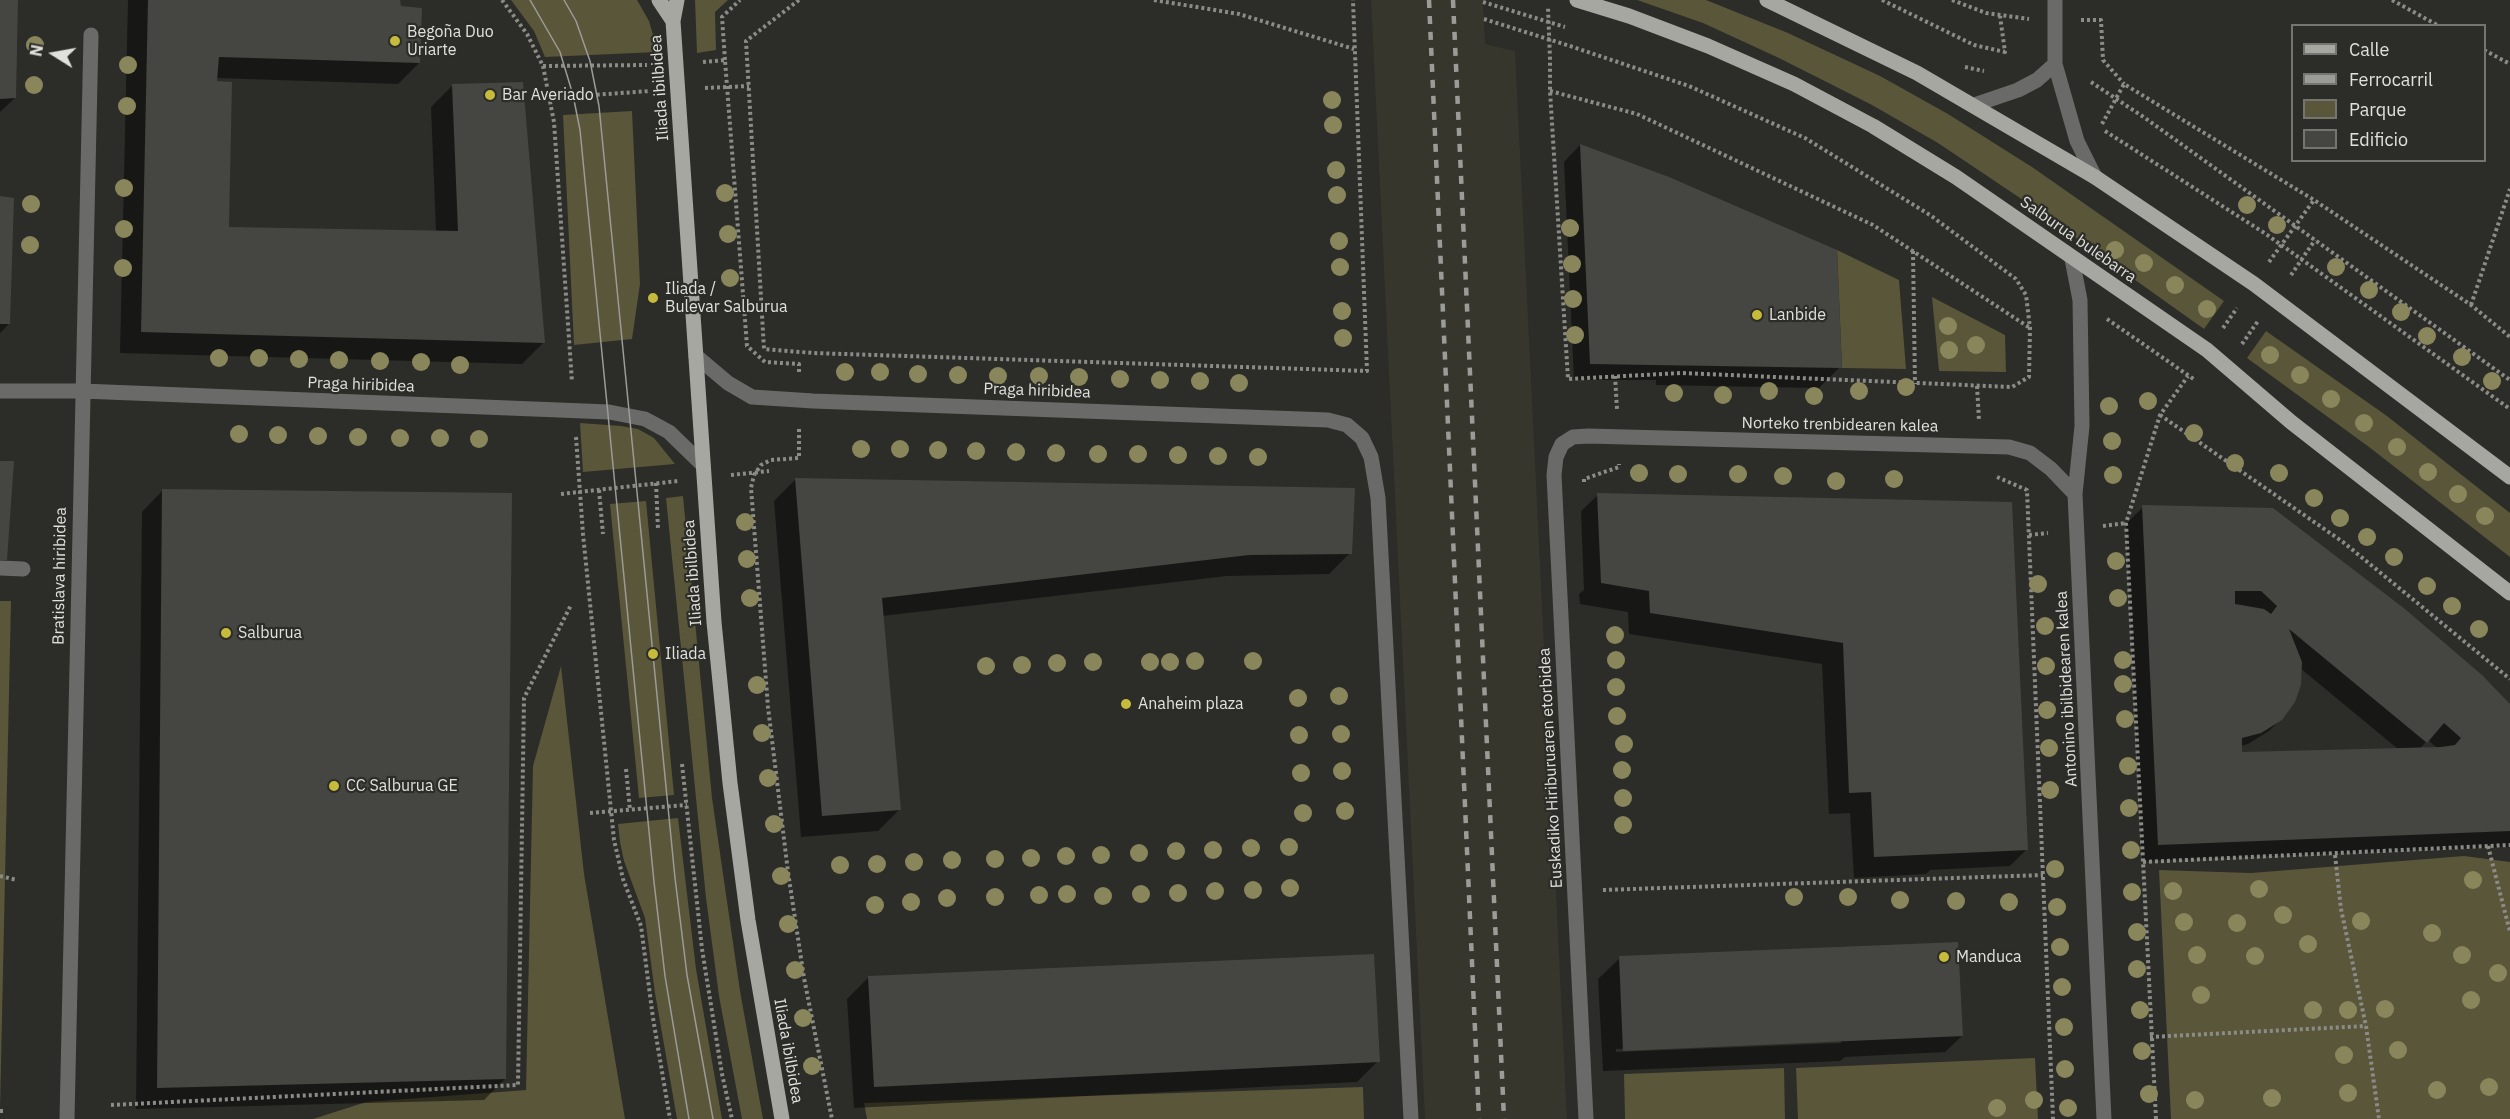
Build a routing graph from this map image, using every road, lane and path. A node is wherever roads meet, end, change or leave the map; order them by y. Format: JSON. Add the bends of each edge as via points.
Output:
{"nodes":[{"id":1,"x":502,"y":0,"type":"edge"},
{"id":2,"x":659,"y":0,"type":"edge"},
{"id":3,"x":677,"y":0,"type":"edge"},
{"id":4,"x":740,"y":0,"type":"edge"},
{"id":5,"x":799,"y":0,"type":"edge"},
{"id":6,"x":1154,"y":0,"type":"edge"},
{"id":7,"x":1353,"y":0,"type":"edge"},
{"id":8,"x":1548,"y":0,"type":"edge"},
{"id":9,"x":1577,"y":0,"type":"edge"},
{"id":10,"x":1767,"y":0,"type":"edge"},
{"id":11,"x":1882,"y":0,"type":"edge"},
{"id":12,"x":1952,"y":0,"type":"edge"},
{"id":13,"x":2055,"y":0,"type":"edge"},
{"id":14,"x":2392,"y":0,"type":"edge"},
{"id":15,"x":2000,"y":16,"type":"junction"},
{"id":16,"x":1484,"y":19,"type":"dead end"},
{"id":17,"x":674,"y":21,"type":"junction"},
{"id":18,"x":2055,"y":21,"type":"junction"},
{"id":19,"x":2435,"y":24,"type":"edge"},
{"id":20,"x":91,"y":34,"type":"dead end"},
{"id":21,"x":1354,"y":49,"type":"junction"},
{"id":22,"x":2486,"y":51,"type":"edge"},
{"id":23,"x":725,"y":60,"type":"junction"},
{"id":24,"x":693,"y":63,"type":"dead end"},
{"id":25,"x":2055,"y":64,"type":"junction"},
{"id":26,"x":2510,"y":64,"type":"edge"},
{"id":27,"x":656,"y":65,"type":"dead end"},
{"id":28,"x":543,"y":66,"type":"junction"},
{"id":29,"x":1962,"y":66,"type":"dead end"},
{"id":30,"x":1987,"y":72,"type":"dead end"},
{"id":31,"x":2124,"y":84,"type":"junction"},
{"id":32,"x":749,"y":86,"type":"junction"},
{"id":33,"x":727,"y":87,"type":"junction"},
{"id":34,"x":679,"y":89,"type":"junction"},
{"id":35,"x":1550,"y":91,"type":"junction"},
{"id":36,"x":537,"y":96,"type":"dead end"},
{"id":37,"x":550,"y":98,"type":"junction"},
{"id":38,"x":2114,"y":98,"type":"junction"},
{"id":39,"x":1974,"y":105,"type":"junction"},
{"id":40,"x":2096,"y":177,"type":"junction"},
{"id":41,"x":2510,"y":189,"type":"edge"},
{"id":42,"x":1913,"y":250,"type":"junction"},
{"id":43,"x":2072,"y":259,"type":"junction"},
{"id":44,"x":2471,"y":305,"type":"junction"},
{"id":45,"x":2030,"y":328,"type":"junction"},
{"id":46,"x":2510,"y":337,"type":"edge"},
{"id":47,"x":696,"y":356,"type":"junction"},
{"id":48,"x":1615,"y":376,"type":"junction"},
{"id":49,"x":2510,"y":380,"type":"edge"},
{"id":50,"x":1915,"y":384,"type":"junction"},
{"id":51,"x":0,"y":391,"type":"edge"},
{"id":52,"x":81,"y":392,"type":"junction"},
{"id":53,"x":799,"y":400,"type":"junction"},
{"id":54,"x":2510,"y":408,"type":"edge"},
{"id":55,"x":574,"y":411,"type":"junction"},
{"id":56,"x":1588,"y":436,"type":"joint"},
{"id":57,"x":1619,"y":437,"type":"junction"},
{"id":58,"x":769,"y":471,"type":"dead end"},
{"id":59,"x":704,"y":472,"type":"junction"},
{"id":60,"x":756,"y":472,"type":"junction"},
{"id":61,"x":2510,"y":477,"type":"edge"},
{"id":62,"x":656,"y":483,"type":"junction"},
{"id":63,"x":599,"y":490,"type":"junction"},
{"id":64,"x":2027,"y":490,"type":"dead end"},
{"id":65,"x":1584,"y":491,"type":"dead end"},
{"id":66,"x":579,"y":492,"type":"junction"},
{"id":67,"x":561,"y":494,"type":"dead end"},
{"id":68,"x":2075,"y":494,"type":"junction"},
{"id":69,"x":658,"y":529,"type":"dead end"},
{"id":70,"x":603,"y":534,"type":"dead end"},
{"id":71,"x":0,"y":568,"type":"edge"},
{"id":72,"x":23,"y":569,"type":"dead end"},
{"id":73,"x":2510,"y":593,"type":"edge"},
{"id":74,"x":571,"y":605,"type":"dead end"},
{"id":75,"x":2510,"y":679,"type":"edge"},
{"id":76,"x":682,"y":764,"type":"dead end"},
{"id":77,"x":626,"y":770,"type":"dead end"},
{"id":78,"x":687,"y":805,"type":"junction"},
{"id":79,"x":630,"y":810,"type":"junction"},
{"id":80,"x":611,"y":812,"type":"junction"},
{"id":81,"x":590,"y":813,"type":"dead end"},
{"id":82,"x":2510,"y":845,"type":"edge"},
{"id":83,"x":2488,"y":846,"type":"junction"},
{"id":84,"x":2335,"y":855,"type":"junction"},
{"id":85,"x":2143,"y":862,"type":"junction"},
{"id":86,"x":2043,"y":875,"type":"junction"},
{"id":87,"x":0,"y":876,"type":"edge"},
{"id":88,"x":1602,"y":878,"type":"dead end"},
{"id":89,"x":17,"y":880,"type":"dead end"},
{"id":90,"x":1602,"y":890,"type":"junction"},
{"id":91,"x":1603,"y":901,"type":"dead end"},
{"id":92,"x":2510,"y":932,"type":"edge"},
{"id":93,"x":2366,"y":1026,"type":"junction"},
{"id":94,"x":2150,"y":1037,"type":"junction"},
{"id":95,"x":111,"y":1105,"type":"dead end"},
{"id":96,"x":0,"y":1111,"type":"edge"},
{"id":97,"x":6,"y":1112,"type":"dead end"},
{"id":98,"x":67,"y":1119,"type":"edge"},
{"id":99,"x":670,"y":1119,"type":"edge"},
{"id":100,"x":732,"y":1119,"type":"edge"},
{"id":101,"x":782,"y":1119,"type":"edge"},
{"id":102,"x":832,"y":1119,"type":"edge"},
{"id":103,"x":1411,"y":1119,"type":"edge"},
{"id":104,"x":1586,"y":1119,"type":"edge"},
{"id":105,"x":2054,"y":1119,"type":"edge"},
{"id":106,"x":2104,"y":1119,"type":"edge"},
{"id":107,"x":2156,"y":1119,"type":"edge"},
{"id":108,"x":2379,"y":1119,"type":"edge"}],
"edges":[{"from":1,"to":28,"type":"path","via":[[527,34]]},
{"from":2,"to":17,"type":"main road","name":"Iliada ibilbidea"},
{"from":3,"to":17,"type":"main road","name":"Iliada ibilbidea"},
{"from":4,"to":23,"type":"path","via":[[722,17]]},
{"from":5,"to":32,"type":"path","via":[[746,41]]},
{"from":6,"to":21,"type":"path","via":[[1239,14]]},
{"from":7,"to":21,"type":"path"},
{"from":8,"to":35,"type":"path"},
{"from":9,"to":43,"type":"main road","name":"Salburua bulebarra","via":[[1708,46],[1794,84],[1956,177]]},
{"from":10,"to":39,"type":"main road"},
{"from":11,"to":15,"type":"path","via":[[1974,45],[2005,52]]},
{"from":12,"to":15,"type":"path"},
{"from":13,"to":18,"type":"street"},
{"from":14,"to":19,"type":"path"},
{"from":15,"to":18,"type":"path"},
{"from":16,"to":45,"type":"path","via":[[1689,86],[1805,138],[1930,215],[2016,279],[2026,295]]},
{"from":17,"to":34,"type":"main road","name":"Iliada ibilbidea"},
{"from":18,"to":25,"type":"street"},
{"from":18,"to":31,"type":"path","via":[[2101,20],[2103,60]]},
{"from":20,"to":52,"type":"street","name":"Bratislava hiribidea"},
{"from":21,"to":32,"type":"path","via":[[1367,371],[764,349]]},
{"from":22,"to":26,"type":"path"},
{"from":23,"to":24,"type":"path"},
{"from":23,"to":33,"type":"path"},
{"from":25,"to":38,"type":"path","via":[[2079,74]]},
{"from":25,"to":39,"type":"street","via":[[2018,90]]},
{"from":25,"to":40,"type":"street","via":[[2077,141]]},
{"from":27,"to":28,"type":"path"},
{"from":28,"to":37,"type":"path"},
{"from":29,"to":30,"type":"path"},
{"from":31,"to":38,"type":"path"},
{"from":31,"to":44,"type":"path","via":[[2314,200]]},
{"from":32,"to":33,"type":"path"},
{"from":33,"to":34,"type":"path"},
{"from":33,"to":53,"type":"path","via":[[747,346],[765,362],[799,364]]},
{"from":34,"to":37,"type":"path"},
{"from":34,"to":47,"type":"main road","name":"Iliada ibilbidea"},
{"from":35,"to":42,"type":"path","via":[[1637,114],[1873,225]]},
{"from":35,"to":48,"type":"path","via":[[1568,379]]},
{"from":36,"to":37,"type":"path"},
{"from":37,"to":55,"type":"path"},
{"from":38,"to":49,"type":"path"},
{"from":38,"to":54,"type":"path","via":[[2100,128],[2266,234]]},
{"from":39,"to":40,"type":"main road"},
{"from":40,"to":61,"type":"main road","via":[[2261,289]]},
{"from":41,"to":44,"type":"path"},
{"from":42,"to":45,"type":"path"},
{"from":42,"to":50,"type":"path"},
{"from":43,"to":68,"type":"street","name":"Antonino ibilbidearen kalea","via":[[2079,300],[2082,426]]},
{"from":43,"to":73,"type":"main road","name":"Salburua bulebarra","via":[[2207,350],[2291,422]]},
{"from":44,"to":46,"type":"path"},
{"from":45,"to":50,"type":"path","via":[[2029,377],[2012,387]]},
{"from":47,"to":53,"type":"street","name":"Praga hiribidea","via":[[752,397]]},
{"from":47,"to":59,"type":"main road","name":"Iliada ibilbidea"},
{"from":48,"to":50,"type":"path","via":[[1681,374]]},
{"from":48,"to":57,"type":"path"},
{"from":51,"to":52,"type":"street","name":"Praga hiribidea"},
{"from":52,"to":55,"type":"street","name":"Praga hiribidea"},
{"from":52,"to":98,"type":"street","name":"Bratislava hiribidea"},
{"from":53,"to":60,"type":"path","via":[[799,458],[771,460]]},
{"from":53,"to":103,"type":"street","name":"Praga hiribidea","via":[[1328,420],[1347,425],[1362,438],[1371,457],[1378,498]]},
{"from":55,"to":59,"type":"street","name":"Praga hiribidea","via":[[645,419],[669,432]]},
{"from":55,"to":66,"type":"path"},
{"from":56,"to":57,"type":"street","name":"Norteko trenbidearen kalea"},
{"from":56,"to":104,"type":"street","name":"Euskadiko Hiriburuaren etorbidea","via":[[1573,437],[1562,444],[1554,476]]},
{"from":57,"to":65,"type":"path","via":[[1619,467],[1584,479]]},
{"from":57,"to":68,"type":"street","name":"Norteko trenbidearen kalea","via":[[2009,447],[2030,453]]},
{"from":58,"to":60,"type":"path"},
{"from":59,"to":60,"type":"path"},
{"from":59,"to":62,"type":"path"},
{"from":59,"to":101,"type":"main road","name":"Iliada ibilbidea","via":[[730,783],[748,920]]},
{"from":60,"to":102,"type":"path","via":[[751,488],[752,509],[777,790],[804,978]]},
{"from":62,"to":63,"type":"path"},
{"from":62,"to":69,"type":"path"},
{"from":63,"to":66,"type":"path"},
{"from":63,"to":70,"type":"path"},
{"from":64,"to":86,"type":"path"},
{"from":66,"to":67,"type":"path"},
{"from":66,"to":80,"type":"path"},
{"from":68,"to":106,"type":"street","name":"Antonino ibilbidearen kalea"},
{"from":71,"to":72,"type":"street"},
{"from":74,"to":95,"type":"path","via":[[524,698],[518,1085]]},
{"from":75,"to":85,"type":"path","via":[[2343,542],[2160,416],[2126,523]]},
{"from":76,"to":78,"type":"path"},
{"from":77,"to":79,"type":"path"},
{"from":78,"to":79,"type":"path"},
{"from":78,"to":100,"type":"path","via":[[703,961]]},
{"from":79,"to":80,"type":"path"},
{"from":80,"to":81,"type":"path"},
{"from":80,"to":99,"type":"path","via":[[617,858],[641,926]]},
{"from":82,"to":83,"type":"path"},
{"from":83,"to":84,"type":"path"},
{"from":83,"to":92,"type":"path"},
{"from":84,"to":85,"type":"path"},
{"from":84,"to":93,"type":"path","via":[[2341,909]]},
{"from":85,"to":94,"type":"path"},
{"from":86,"to":90,"type":"path"},
{"from":86,"to":105,"type":"path"},
{"from":87,"to":89,"type":"path"},
{"from":88,"to":90,"type":"path"},
{"from":90,"to":91,"type":"path"},
{"from":93,"to":94,"type":"path"},
{"from":93,"to":108,"type":"path"},
{"from":94,"to":107,"type":"path"},
{"from":96,"to":97,"type":"path"}]}
